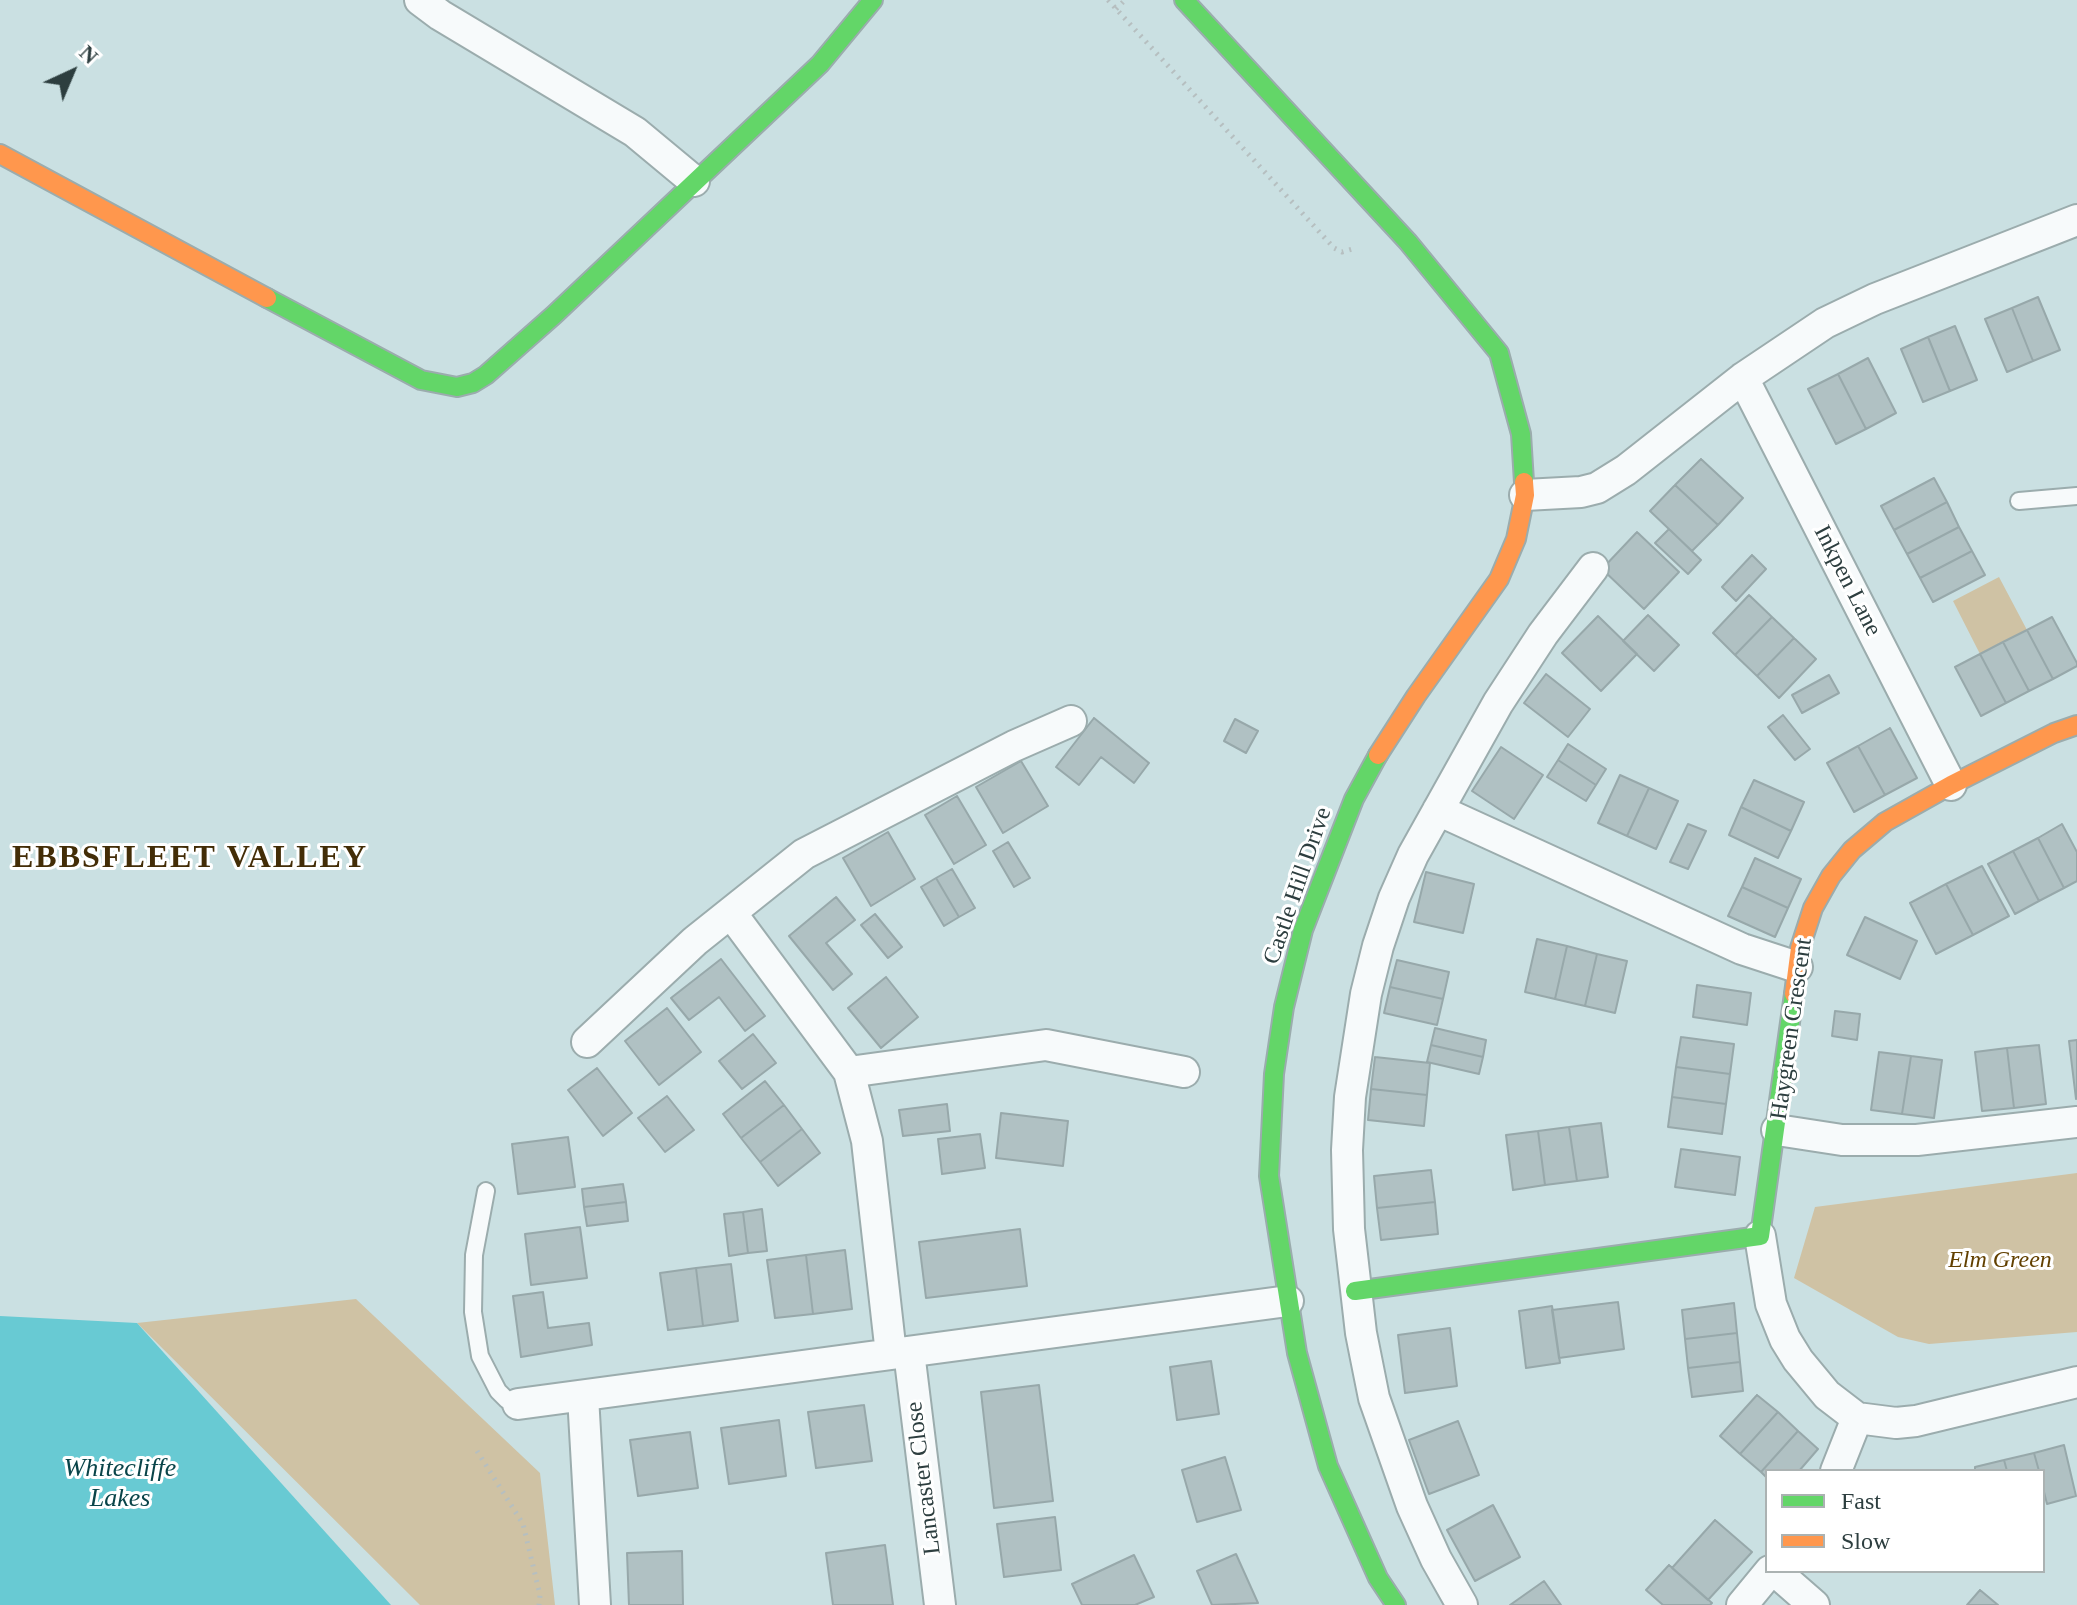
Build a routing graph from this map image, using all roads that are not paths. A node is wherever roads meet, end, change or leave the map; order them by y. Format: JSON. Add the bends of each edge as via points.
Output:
{"nodes":[{"id":1,"x":420,"y":0,"type":"edge"},
{"id":2,"x":873,"y":0,"type":"edge"},
{"id":3,"x":1184,"y":0,"type":"edge"},
{"id":4,"x":0,"y":154,"type":"edge"},
{"id":5,"x":694,"y":181,"type":"junction"},
{"id":6,"x":2077,"y":220,"type":"edge"},
{"id":7,"x":1743,"y":378,"type":"junction"},
{"id":8,"x":1525,"y":495,"type":"junction"},
{"id":9,"x":2077,"y":496,"type":"edge"},
{"id":10,"x":2019,"y":501,"type":"dead end"},
{"id":11,"x":1593,"y":568,"type":"dead end"},
{"id":12,"x":1071,"y":721,"type":"dead end"},
{"id":13,"x":2077,"y":725,"type":"edge"},
{"id":14,"x":1951,"y":785,"type":"junction"},
{"id":15,"x":1438,"y":810,"type":"junction"},
{"id":16,"x":731,"y":913,"type":"junction"},
{"id":17,"x":1797,"y":967,"type":"junction"},
{"id":18,"x":587,"y":1042,"type":"dead end"},
{"id":19,"x":849,"y":1072,"type":"junction"},
{"id":20,"x":1184,"y":1072,"type":"dead end"},
{"id":21,"x":2077,"y":1122,"type":"edge"},
{"id":22,"x":1777,"y":1130,"type":"junction"},
{"id":23,"x":486,"y":1191,"type":"dead end"},
{"id":24,"x":1760,"y":1236,"type":"junction"},
{"id":25,"x":1355,"y":1291,"type":"junction"},
{"id":26,"x":1288,"y":1301,"type":"junction"},
{"id":27,"x":900,"y":1353,"type":"junction"},
{"id":28,"x":2077,"y":1382,"type":"edge"},
{"id":29,"x":583,"y":1396,"type":"junction"},
{"id":30,"x":518,"y":1404,"type":"joint"},
{"id":31,"x":1857,"y":1418,"type":"junction"},
{"id":32,"x":1837,"y":1469,"type":"edge"},
{"id":33,"x":1771,"y":1573,"type":"edge"},
{"id":34,"x":1775,"y":1573,"type":"edge"},
{"id":35,"x":595,"y":1605,"type":"edge"},
{"id":36,"x":940,"y":1605,"type":"edge"},
{"id":37,"x":1396,"y":1605,"type":"edge"},
{"id":38,"x":1462,"y":1605,"type":"edge"},
{"id":39,"x":1742,"y":1605,"type":"edge"},
{"id":40,"x":1814,"y":1605,"type":"edge"}],
"edges":[{"from":1,"to":5,"type":"street","via":[[635,132]]},
{"from":2,"to":5,"type":"street","via":[[820,64]]},
{"from":3,"to":8,"type":"street","name":"Castle Hill Drive","via":[[1408,242],[1499,353],[1521,434]]},
{"from":4,"to":5,"type":"street","via":[[421,380],[457,387],[486,375]]},
{"from":6,"to":7,"type":"street","via":[[1851,309]]},
{"from":7,"to":8,"type":"street","via":[[1604,484],[1581,492]]},
{"from":7,"to":14,"type":"street","name":"Inkpen Lane"},
{"from":8,"to":26,"type":"street","name":"Castle Hill Drive","via":[[1516,539],[1499,579],[1378,755],[1354,799],[1303,930],[1274,1074],[1269,1176]]},
{"from":9,"to":10,"type":"lane"},
{"from":11,"to":15,"type":"street","via":[[1498,703]]},
{"from":12,"to":16,"type":"street","via":[[804,854]]},
{"from":13,"to":14,"type":"street","name":"Haygreen Crescent"},
{"from":14,"to":17,"type":"street","name":"Haygreen Crescent","via":[[1885,822],[1842,861],[1813,908]]},
{"from":15,"to":17,"type":"street","via":[[1742,949]]},
{"from":15,"to":25,"type":"street","via":[[1394,898],[1360,1031],[1347,1150]]},
{"from":16,"to":18,"type":"street"},
{"from":16,"to":19,"type":"street"},
{"from":17,"to":22,"type":"street","name":"Haygreen Crescent"},
{"from":19,"to":20,"type":"street","via":[[1046,1045]]},
{"from":19,"to":27,"type":"street","name":"Lancaster Close","via":[[867,1141]]},
{"from":21,"to":22,"type":"street","name":"Haygreen Crescent","via":[[1903,1140],[1842,1140]]},
{"from":22,"to":24,"type":"street"},
{"from":23,"to":30,"type":"lane","via":[[474,1255],[473,1312],[480,1356],[498,1391]]},
{"from":24,"to":25,"type":"street"},
{"from":24,"to":31,"type":"street","via":[[1771,1304],[1785,1339],[1819,1386]]},
{"from":25,"to":38,"type":"street","via":[[1374,1398],[1395,1463]]},
{"from":26,"to":27,"type":"street"},
{"from":26,"to":37,"type":"street","name":"Castle Hill Drive","via":[[1328,1466],[1378,1578]]},
{"from":27,"to":29,"type":"street"},
{"from":27,"to":36,"type":"street","name":"Lancaster Close"},
{"from":28,"to":31,"type":"street","via":[[1916,1421]]},
{"from":29,"to":30,"type":"street"},
{"from":29,"to":35,"type":"street"},
{"from":31,"to":32,"type":"street"},
{"from":33,"to":39,"type":"street"},
{"from":34,"to":40,"type":"street"}]}
